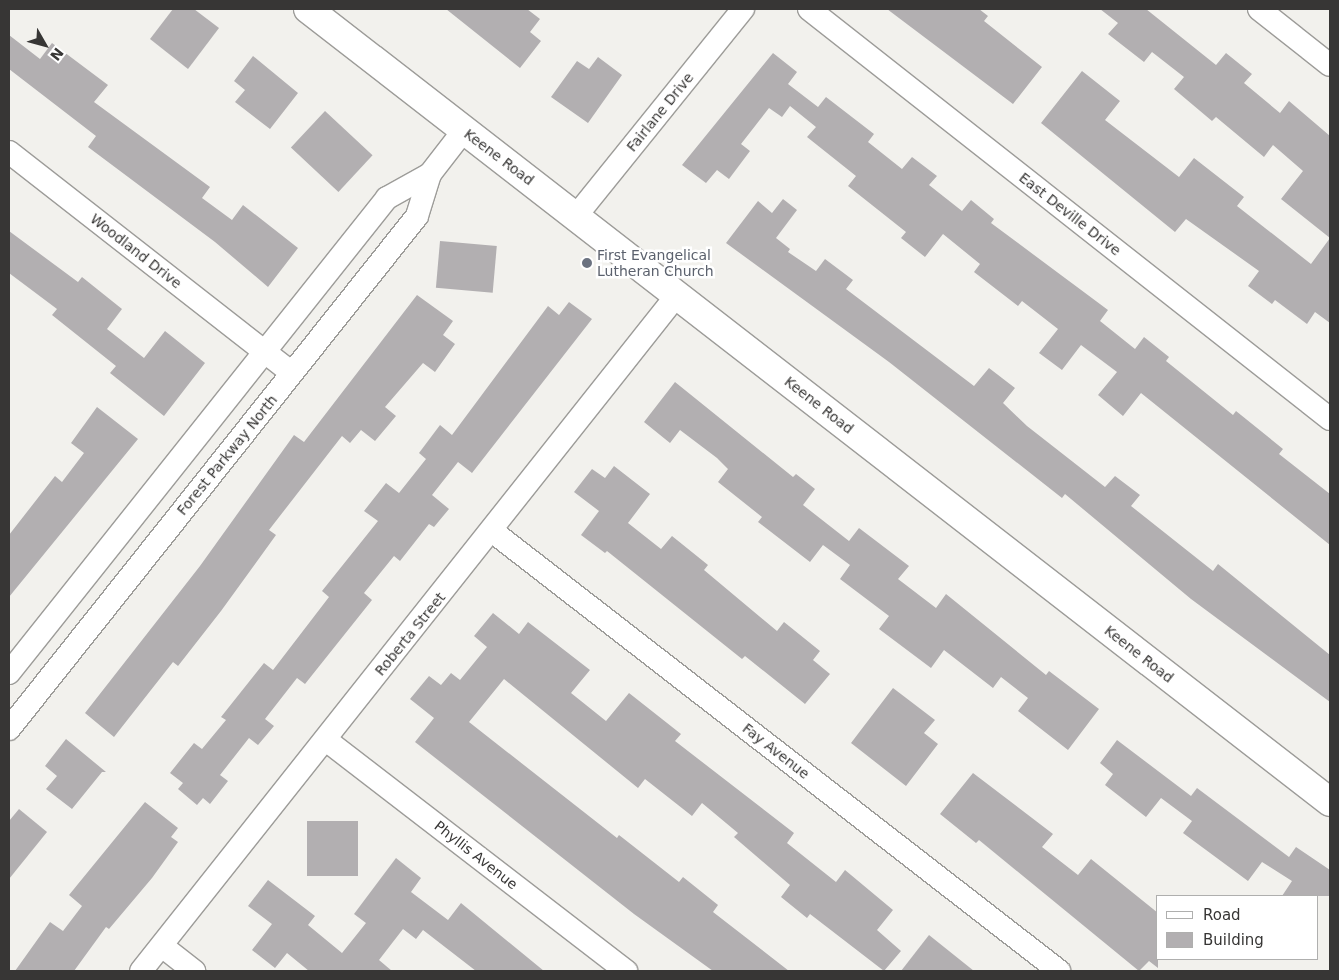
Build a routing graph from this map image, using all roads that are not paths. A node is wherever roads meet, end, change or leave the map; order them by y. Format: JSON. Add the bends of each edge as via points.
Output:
{"nodes":[{"id":1,"x":308,"y":9,"type":"edge"},
{"id":2,"x":743,"y":9,"type":"edge"},
{"id":3,"x":809,"y":9,"type":"edge"},
{"id":4,"x":1259,"y":9,"type":"edge"},
{"id":5,"x":1330,"y":65,"type":"edge"},
{"id":6,"x":464,"y":130,"type":"junction"},
{"id":7,"x":9,"y":152,"type":"edge"},
{"id":8,"x":430,"y":174,"type":"junction"},
{"id":9,"x":576,"y":216,"type":"junction"},
{"id":10,"x":677,"y":295,"type":"junction"},
{"id":11,"x":263,"y":349,"type":"junction"},
{"id":12,"x":292,"y":373,"type":"junction"},
{"id":13,"x":1330,"y":419,"type":"edge"},
{"id":14,"x":492,"y":531,"type":"junction"},
{"id":15,"x":9,"y":673,"type":"edge"},
{"id":16,"x":9,"y":728,"type":"edge"},
{"id":17,"x":326,"y":740,"type":"junction"},
{"id":18,"x":1330,"y":802,"type":"edge"},
{"id":19,"x":162,"y":946,"type":"junction"},
{"id":20,"x":141,"y":971,"type":"edge"},
{"id":21,"x":194,"y":971,"type":"edge"},
{"id":22,"x":626,"y":971,"type":"edge"},
{"id":23,"x":1059,"y":971,"type":"edge"}],
"edges":[{"from":1,"to":6,"type":"main road","name":"Keene Road"},
{"from":2,"to":9,"type":"street","name":"Fairlane Drive"},
{"from":3,"to":13,"type":"street","name":"East Deville Drive"},
{"from":4,"to":5,"type":"street"},
{"from":6,"to":8,"type":"street","name":"Forest Parkway North"},
{"from":6,"to":9,"type":"main road","name":"Keene Road"},
{"from":7,"to":11,"type":"street","name":"Woodland Drive"},
{"from":8,"to":11,"type":"street","name":"Forest Parkway North","via":[[387,198]]},
{"from":8,"to":12,"type":"street","name":"Forest Parkway North","via":[[417,216]]},
{"from":9,"to":10,"type":"main road","name":"Keene Road"},
{"from":10,"to":14,"type":"street","name":"Roberta Street"},
{"from":10,"to":18,"type":"main road","name":"Keene Road"},
{"from":11,"to":12,"type":"street","name":"Woodland Drive"},
{"from":11,"to":15,"type":"street","name":"Forest Parkway North"},
{"from":12,"to":16,"type":"street","name":"Forest Parkway North"},
{"from":14,"to":17,"type":"street","name":"Roberta Street"},
{"from":14,"to":23,"type":"street","name":"Fay Avenue"},
{"from":17,"to":19,"type":"street","name":"Roberta Street"},
{"from":17,"to":22,"type":"street","name":"Phyllis Avenue"},
{"from":19,"to":20,"type":"street","name":"Roberta Street"},
{"from":19,"to":21,"type":"street"}]}
